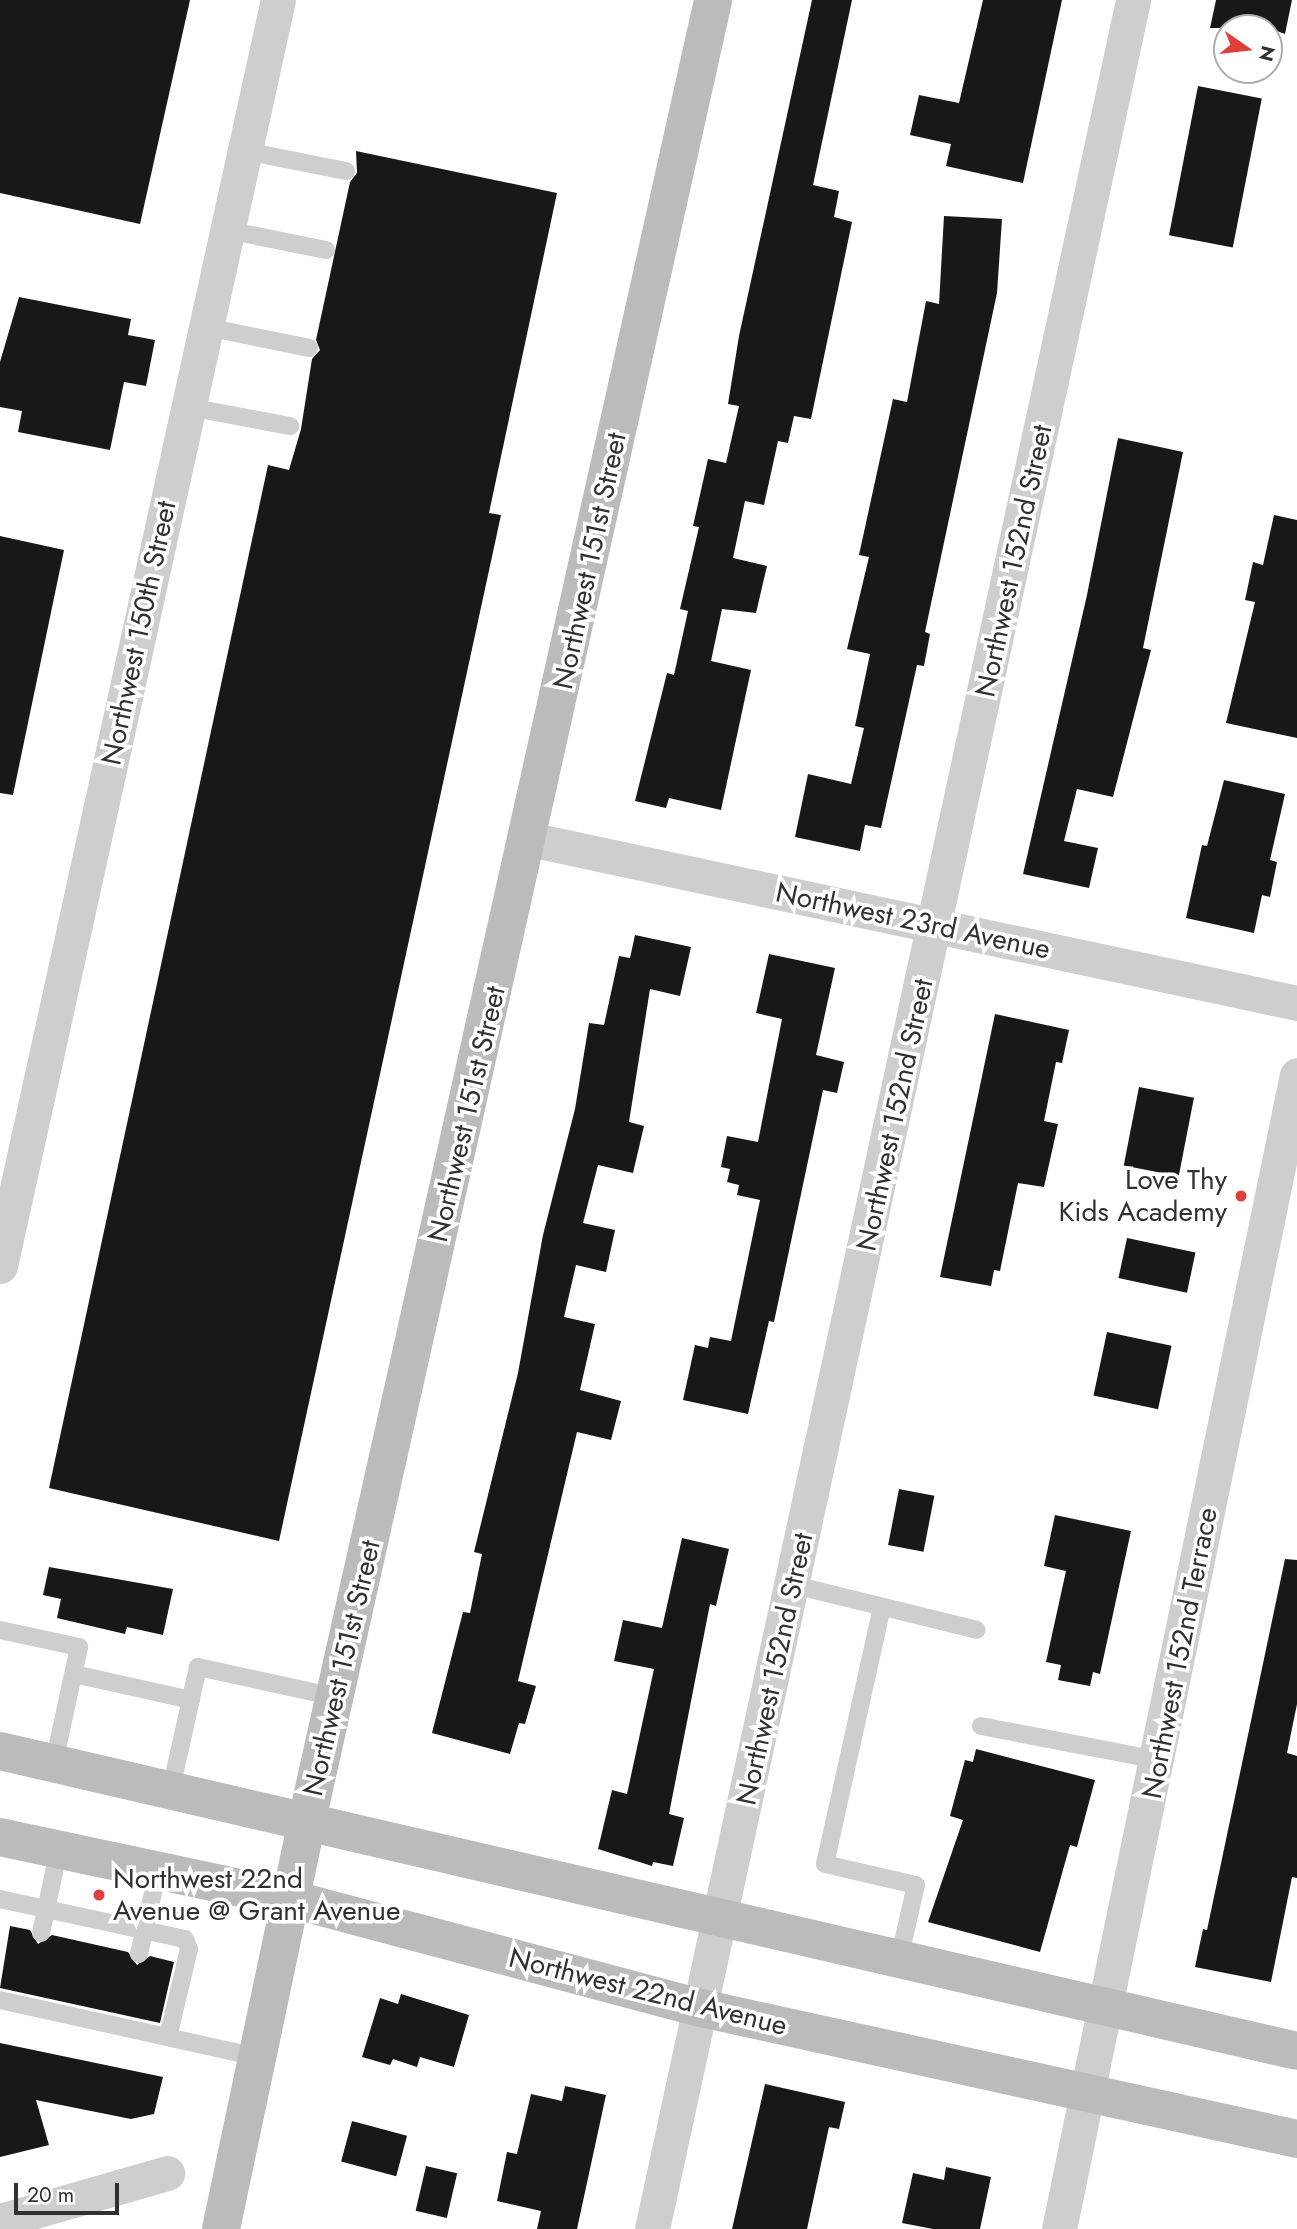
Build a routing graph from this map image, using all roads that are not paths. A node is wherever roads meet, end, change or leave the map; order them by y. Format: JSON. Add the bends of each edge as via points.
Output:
{"nodes":[{"id":1,"x":278,"y":0,"type":"edge"},
{"id":2,"x":713,"y":0,"type":"edge"},
{"id":3,"x":1133,"y":0,"type":"edge"},
{"id":4,"x":245,"y":151,"type":"junction"},
{"id":5,"x":346,"y":171,"type":"dead end"},
{"id":6,"x":227,"y":230,"type":"junction"},
{"id":7,"x":326,"y":250,"type":"dead end"},
{"id":8,"x":206,"y":327,"type":"junction"},
{"id":9,"x":309,"y":348,"type":"dead end"},
{"id":10,"x":189,"y":407,"type":"junction"},
{"id":11,"x":290,"y":426,"type":"dead end"},
{"id":12,"x":529,"y":839,"type":"junction"},
{"id":13,"x":936,"y":926,"type":"junction"},
{"id":14,"x":1297,"y":1003,"type":"edge"},
{"id":15,"x":1297,"y":1075,"type":"edge"},
{"id":16,"x":0,"y":1265,"type":"edge"},
{"id":17,"x":794,"y":1584,"type":"junction"},
{"id":18,"x":882,"y":1607,"type":"junction"},
{"id":19,"x":0,"y":1630,"type":"edge"},
{"id":20,"x":977,"y":1630,"type":"dead end"},
{"id":21,"x":74,"y":1674,"type":"junction"},
{"id":22,"x":335,"y":1697,"type":"junction"},
{"id":23,"x":191,"y":1700,"type":"junction"},
{"id":24,"x":981,"y":1726,"type":"dead end"},
{"id":25,"x":0,"y":1751,"type":"edge"},
{"id":26,"x":1158,"y":1760,"type":"junction"},
{"id":27,"x":54,"y":1763,"type":"junction"},
{"id":28,"x":171,"y":1789,"type":"junction"},
{"id":29,"x":307,"y":1820,"type":"junction"},
{"id":30,"x":0,"y":1837,"type":"edge"},
{"id":31,"x":59,"y":1849,"type":"junction"},
{"id":32,"x":158,"y":1871,"type":"junction"},
{"id":33,"x":0,"y":1899,"type":"edge"},
{"id":34,"x":291,"y":1899,"type":"junction"},
{"id":35,"x":47,"y":1908,"type":"junction"},
{"id":36,"x":721,"y":1916,"type":"junction"},
{"id":37,"x":144,"y":1929,"type":"junction"},
{"id":38,"x":41,"y":1933,"type":"dead end"},
{"id":39,"x":139,"y":1954,"type":"dead end"},
{"id":40,"x":899,"y":1959,"type":"junction"},
{"id":41,"x":0,"y":2000,"type":"edge"},
{"id":42,"x":701,"y":2008,"type":"junction"},
{"id":43,"x":1108,"y":2009,"type":"junction"},
{"id":44,"x":168,"y":2037,"type":"junction"},
{"id":45,"x":1297,"y":2051,"type":"edge"},
{"id":46,"x":257,"y":2057,"type":"junction"},
{"id":47,"x":1089,"y":2093,"type":"junction"},
{"id":48,"x":1297,"y":2139,"type":"edge"},
{"id":49,"x":167,"y":2173,"type":"dead end"},
{"id":50,"x":0,"y":2221,"type":"edge"},
{"id":51,"x":221,"y":2229,"type":"edge"},
{"id":52,"x":652,"y":2229,"type":"edge"},
{"id":53,"x":1059,"y":2229,"type":"edge"}],
"edges":[{"from":1,"to":4,"type":"street","name":"Northwest 150th Street"},
{"from":2,"to":12,"type":"main road","name":"Northwest 151st Street"},
{"from":3,"to":13,"type":"street","name":"Northwest 152nd Street"},
{"from":4,"to":5,"type":"lane"},
{"from":4,"to":6,"type":"street","name":"Northwest 150th Street"},
{"from":6,"to":7,"type":"lane"},
{"from":6,"to":8,"type":"street","name":"Northwest 150th Street"},
{"from":8,"to":9,"type":"lane"},
{"from":8,"to":10,"type":"street","name":"Northwest 150th Street"},
{"from":10,"to":11,"type":"lane"},
{"from":10,"to":16,"type":"street","name":"Northwest 150th Street"},
{"from":12,"to":13,"type":"street","name":"Northwest 23rd Avenue"},
{"from":12,"to":22,"type":"main road","name":"Northwest 151st Street"},
{"from":13,"to":14,"type":"street","name":"Northwest 23rd Avenue"},
{"from":13,"to":17,"type":"street","name":"Northwest 152nd Street"},
{"from":15,"to":26,"type":"street","name":"Northwest 152nd Terrace"},
{"from":17,"to":18,"type":"lane"},
{"from":17,"to":36,"type":"street","name":"Northwest 152nd Street"},
{"from":18,"to":20,"type":"lane"},
{"from":18,"to":40,"type":"lane","via":[[825,1864],[916,1885]]},
{"from":19,"to":21,"type":"lane","via":[[79,1647]]},
{"from":21,"to":23,"type":"lane"},
{"from":21,"to":27,"type":"lane"},
{"from":22,"to":23,"type":"lane","via":[[198,1667]]},
{"from":22,"to":29,"type":"main road","name":"Northwest 151st Street"},
{"from":23,"to":28,"type":"lane"},
{"from":24,"to":26,"type":"lane"},
{"from":25,"to":27,"type":"main road"},
{"from":26,"to":43,"type":"street","name":"Northwest 152nd Terrace"},
{"from":27,"to":28,"type":"main road"},
{"from":28,"to":29,"type":"main road"},
{"from":29,"to":34,"type":"main road","name":"Northwest 151st Street"},
{"from":29,"to":36,"type":"main road"},
{"from":30,"to":31,"type":"main road","name":"Northwest 22nd Avenue"},
{"from":31,"to":32,"type":"main road","name":"Northwest 22nd Avenue"},
{"from":31,"to":35,"type":"lane"},
{"from":32,"to":34,"type":"main road","name":"Northwest 22nd Avenue"},
{"from":32,"to":37,"type":"lane"},
{"from":33,"to":35,"type":"lane"},
{"from":34,"to":42,"type":"main road","name":"Northwest 22nd Avenue"},
{"from":34,"to":46,"type":"main road","name":"Northwest 151st Street"},
{"from":35,"to":37,"type":"lane"},
{"from":35,"to":38,"type":"lane"},
{"from":36,"to":40,"type":"main road"},
{"from":36,"to":42,"type":"street","name":"Northwest 152nd Street"},
{"from":37,"to":39,"type":"lane"},
{"from":37,"to":44,"type":"lane","via":[[185,1939],[189,1949]]},
{"from":40,"to":43,"type":"main road"},
{"from":41,"to":44,"type":"lane","via":[[26,2000]]},
{"from":42,"to":47,"type":"main road","name":"Northwest 22nd Avenue"},
{"from":42,"to":52,"type":"street","name":"Northwest 152nd Street"},
{"from":43,"to":45,"type":"main road"},
{"from":43,"to":47,"type":"street","name":"Northwest 152nd Terrace"},
{"from":44,"to":46,"type":"lane"},
{"from":46,"to":51,"type":"main road","name":"Northwest 151st Street"},
{"from":47,"to":48,"type":"main road","name":"Northwest 22nd Avenue"},
{"from":47,"to":53,"type":"street","name":"Northwest 152nd Terrace"},
{"from":49,"to":50,"type":"street"}]}
